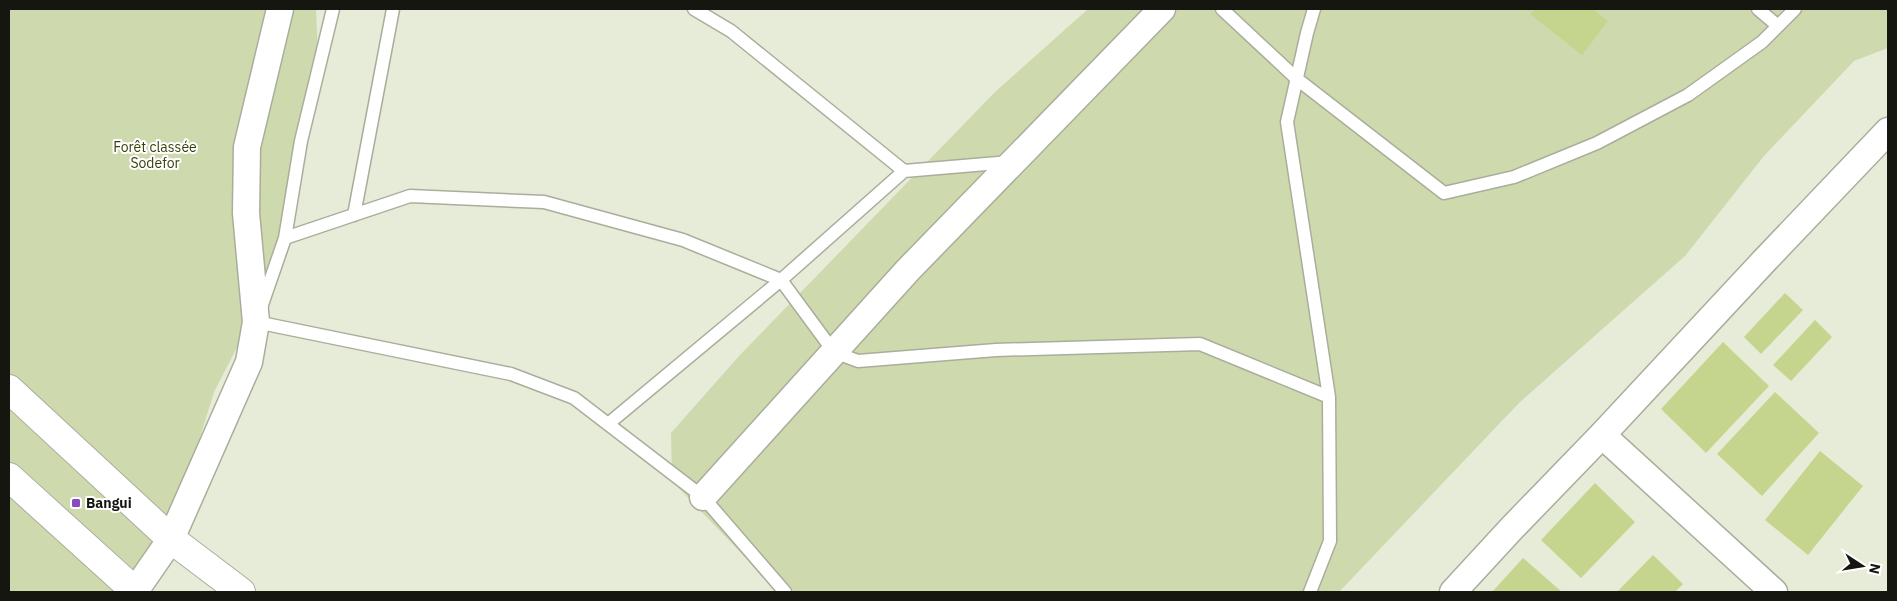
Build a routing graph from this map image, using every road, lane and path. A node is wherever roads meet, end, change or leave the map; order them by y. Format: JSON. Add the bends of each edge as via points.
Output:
{"nodes":[{"id":1,"x":280,"y":9,"type":"edge"},
{"id":2,"x":333,"y":9,"type":"edge"},
{"id":3,"x":393,"y":9,"type":"edge"},
{"id":4,"x":694,"y":9,"type":"edge"},
{"id":5,"x":1162,"y":9,"type":"edge"},
{"id":6,"x":1222,"y":9,"type":"edge"},
{"id":7,"x":1314,"y":9,"type":"edge"},
{"id":8,"x":1758,"y":9,"type":"edge"},
{"id":9,"x":1795,"y":9,"type":"edge"},
{"id":10,"x":1778,"y":26,"type":"junction"},
{"id":11,"x":1297,"y":79,"type":"junction"},
{"id":12,"x":1888,"y":131,"type":"edge"},
{"id":13,"x":1013,"y":162,"type":"junction"},
{"id":14,"x":904,"y":171,"type":"junction"},
{"id":15,"x":354,"y":215,"type":"junction"},
{"id":16,"x":285,"y":238,"type":"junction"},
{"id":17,"x":781,"y":280,"type":"junction"},
{"id":18,"x":256,"y":322,"type":"junction"},
{"id":19,"x":834,"y":352,"type":"junction"},
{"id":20,"x":9,"y":389,"type":"edge"},
{"id":21,"x":1329,"y":397,"type":"junction"},
{"id":22,"x":608,"y":424,"type":"junction"},
{"id":23,"x":1602,"y":436,"type":"junction"},
{"id":24,"x":9,"y":477,"type":"edge"},
{"id":25,"x":703,"y":497,"type":"junction"},
{"id":26,"x":171,"y":539,"type":"junction"},
{"id":27,"x":136,"y":592,"type":"edge"},
{"id":28,"x":241,"y":592,"type":"edge"},
{"id":29,"x":785,"y":592,"type":"edge"},
{"id":30,"x":1310,"y":592,"type":"edge"},
{"id":31,"x":1453,"y":592,"type":"edge"},
{"id":32,"x":1774,"y":592,"type":"edge"}],
"edges":[{"from":1,"to":18,"type":"street","via":[[247,147],[246,213]]},
{"from":2,"to":16,"type":"lane","via":[[301,142]]},
{"from":3,"to":15,"type":"lane"},
{"from":4,"to":14,"type":"lane","via":[[731,31]]},
{"from":5,"to":13,"type":"street"},
{"from":6,"to":11,"type":"lane"},
{"from":7,"to":11,"type":"lane"},
{"from":8,"to":10,"type":"lane"},
{"from":9,"to":10,"type":"lane"},
{"from":10,"to":11,"type":"lane","via":[[1762,42],[1688,95],[1598,143],[1514,177],[1444,192]]},
{"from":11,"to":21,"type":"lane","via":[[1287,122]]},
{"from":12,"to":23,"type":"street"},
{"from":13,"to":14,"type":"lane"},
{"from":13,"to":19,"type":"street"},
{"from":14,"to":17,"type":"lane"},
{"from":15,"to":16,"type":"lane"},
{"from":15,"to":17,"type":"lane","via":[[410,196],[544,202],[683,240]]},
{"from":16,"to":18,"type":"lane"},
{"from":17,"to":19,"type":"lane"},
{"from":17,"to":22,"type":"lane"},
{"from":18,"to":22,"type":"lane","via":[[511,374],[574,398]]},
{"from":18,"to":26,"type":"street","via":[[248,362]]},
{"from":19,"to":21,"type":"lane","via":[[858,361],[996,350],[1200,344]]},
{"from":19,"to":25,"type":"street"},
{"from":20,"to":26,"type":"main road"},
{"from":21,"to":30,"type":"lane","via":[[1330,541]]},
{"from":22,"to":25,"type":"lane"},
{"from":23,"to":31,"type":"street"},
{"from":23,"to":32,"type":"street"},
{"from":24,"to":27,"type":"main road"},
{"from":25,"to":29,"type":"lane"},
{"from":26,"to":27,"type":"street"},
{"from":26,"to":28,"type":"main road"}]}
